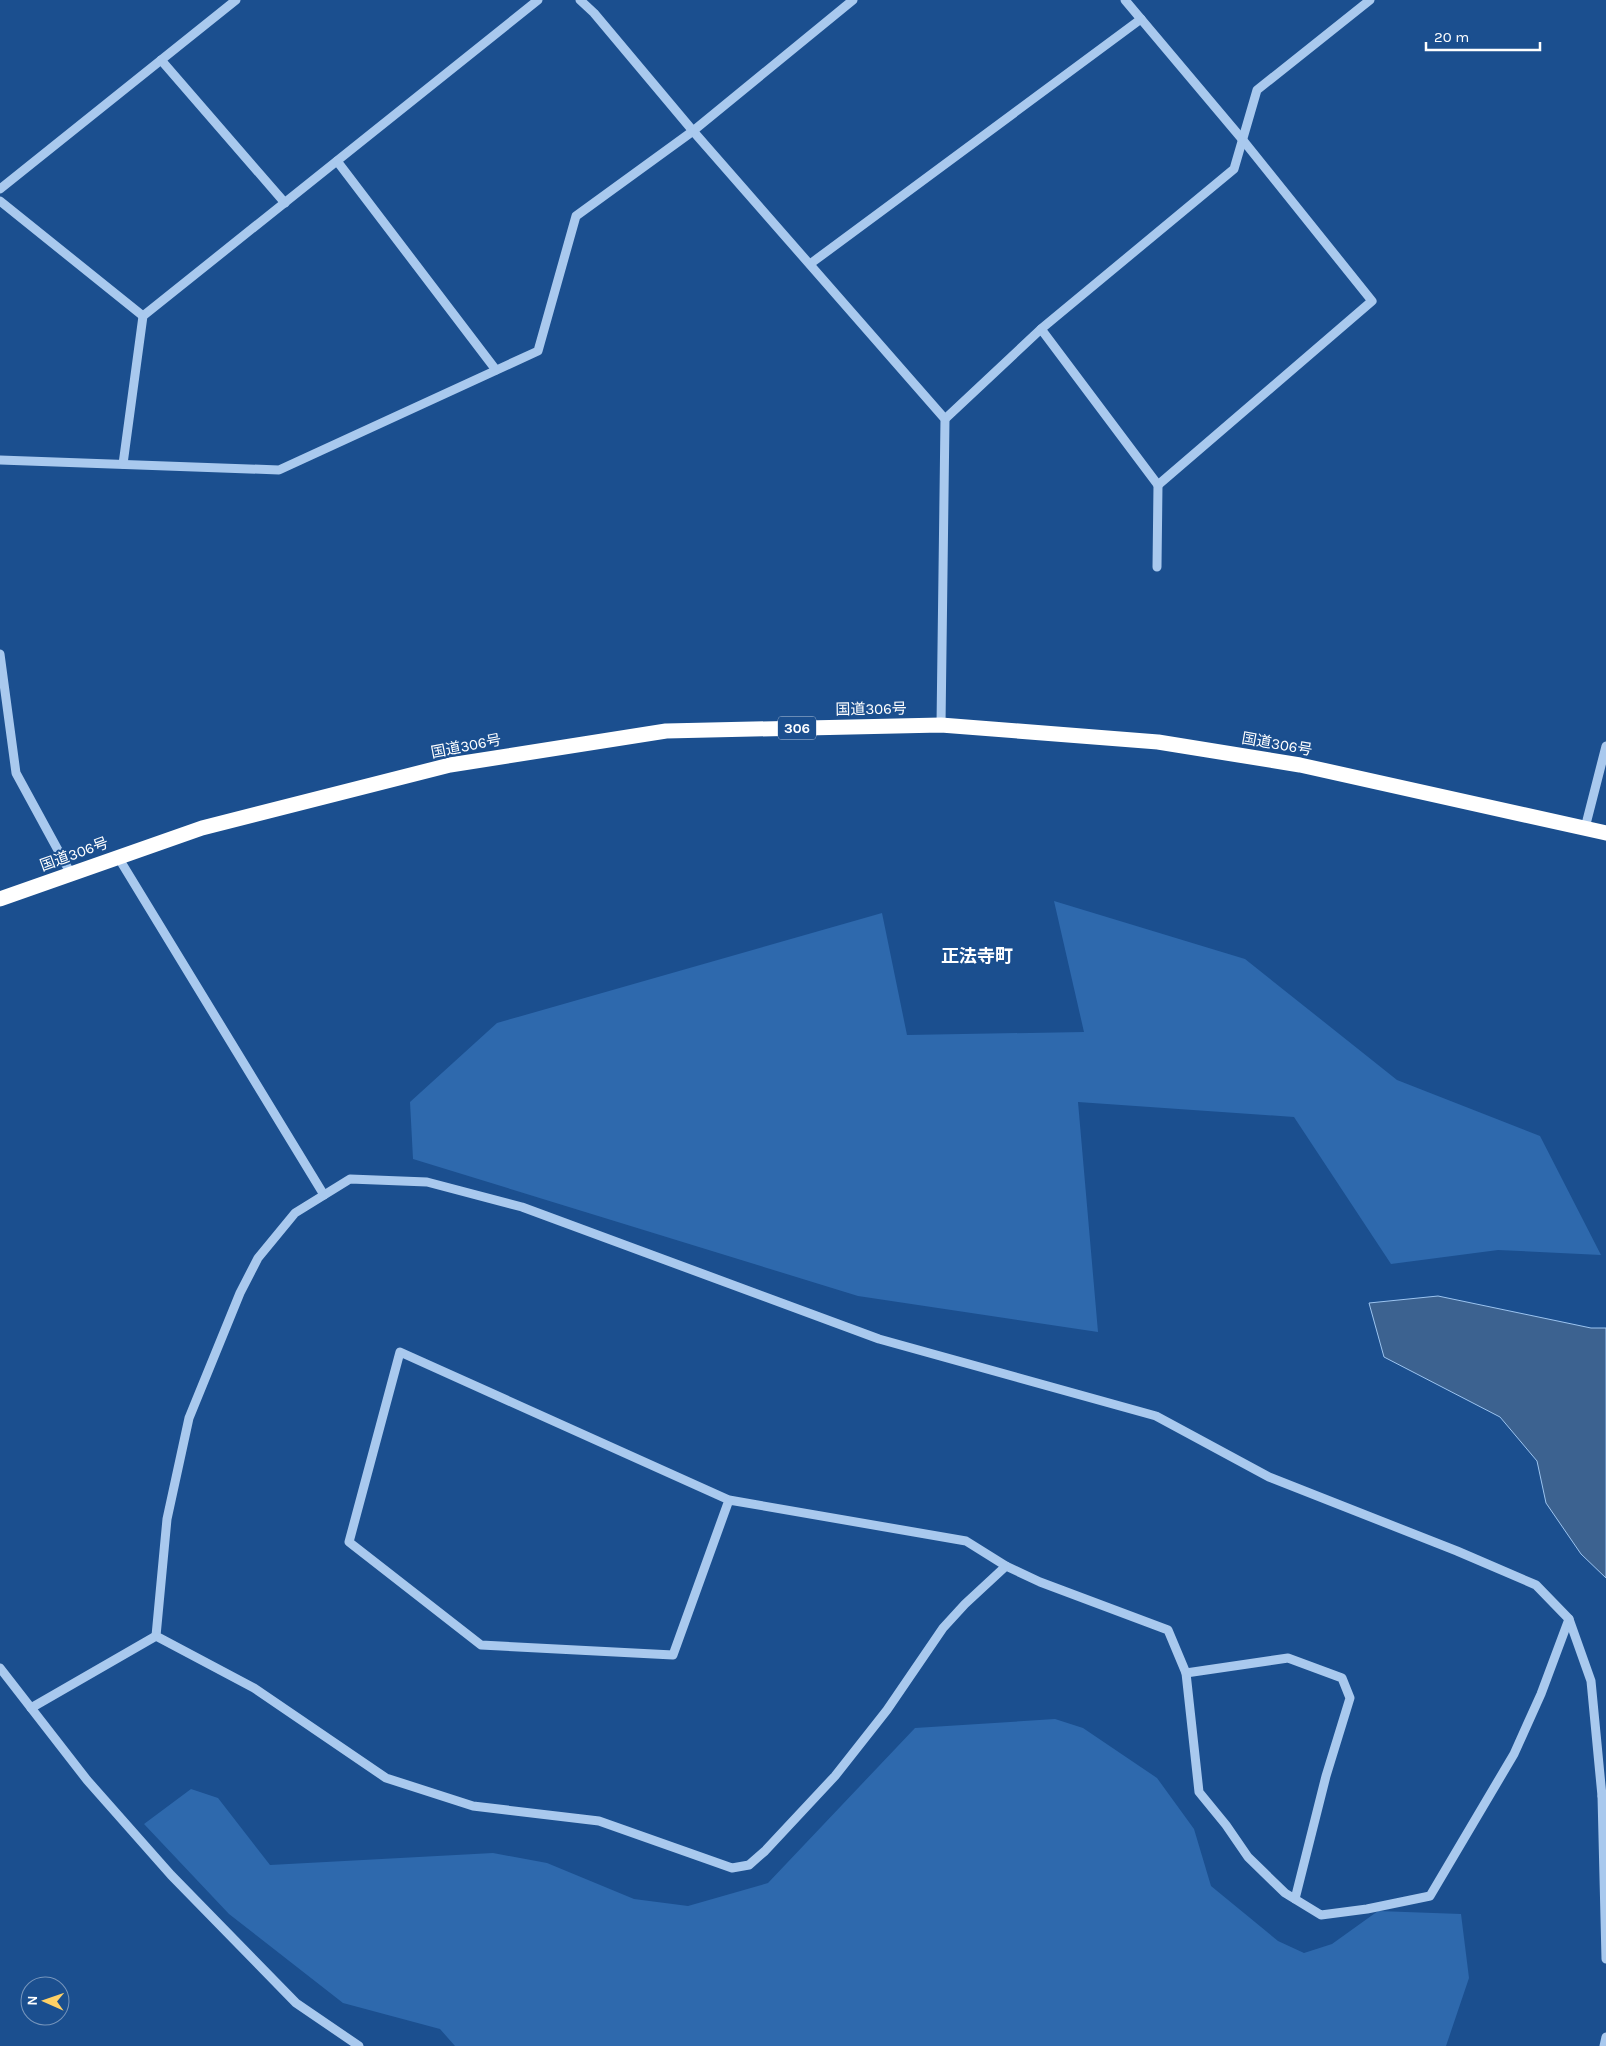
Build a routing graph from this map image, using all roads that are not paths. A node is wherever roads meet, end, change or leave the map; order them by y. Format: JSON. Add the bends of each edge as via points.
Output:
{"nodes":[{"id":1,"x":236,"y":0,"type":"edge"},
{"id":2,"x":538,"y":0,"type":"edge"},
{"id":3,"x":580,"y":0,"type":"edge"},
{"id":4,"x":853,"y":0,"type":"edge"},
{"id":5,"x":1125,"y":0,"type":"edge"},
{"id":6,"x":1370,"y":0,"type":"edge"},
{"id":7,"x":1142,"y":19,"type":"junction"},
{"id":8,"x":161,"y":60,"type":"junction"},
{"id":9,"x":693,"y":131,"type":"junction"},
{"id":10,"x":1242,"y":139,"type":"junction"},
{"id":11,"x":336,"y":161,"type":"junction"},
{"id":12,"x":0,"y":189,"type":"edge"},
{"id":13,"x":0,"y":201,"type":"edge"},
{"id":14,"x":285,"y":203,"type":"junction"},
{"id":15,"x":810,"y":264,"type":"junction"},
{"id":16,"x":143,"y":316,"type":"junction"},
{"id":17,"x":1041,"y":329,"type":"junction"},
{"id":18,"x":496,"y":370,"type":"junction"},
{"id":19,"x":945,"y":419,"type":"junction"},
{"id":20,"x":0,"y":460,"type":"edge"},
{"id":21,"x":123,"y":464,"type":"junction"},
{"id":22,"x":1158,"y":484,"type":"junction"},
{"id":23,"x":1158,"y":568,"type":"dead end"},
{"id":24,"x":0,"y":654,"type":"edge"},
{"id":25,"x":941,"y":725,"type":"junction"},
{"id":26,"x":1606,"y":746,"type":"edge"},
{"id":27,"x":1585,"y":828,"type":"junction"},
{"id":28,"x":1606,"y":833,"type":"edge"},
{"id":29,"x":118,"y":857,"type":"junction"},
{"id":30,"x":71,"y":874,"type":"junction"},
{"id":31,"x":0,"y":899,"type":"edge"},
{"id":32,"x":324,"y":1195,"type":"junction"},
{"id":33,"x":729,"y":1500,"type":"junction"},
{"id":34,"x":1006,"y":1566,"type":"junction"},
{"id":35,"x":1569,"y":1619,"type":"junction"},
{"id":36,"x":156,"y":1636,"type":"junction"},
{"id":37,"x":0,"y":1668,"type":"edge"},
{"id":38,"x":1186,"y":1673,"type":"junction"},
{"id":39,"x":31,"y":1708,"type":"junction"},
{"id":40,"x":1604,"y":1795,"type":"edge"},
{"id":41,"x":1295,"y":1899,"type":"junction"},
{"id":42,"x":1606,"y":1960,"type":"edge"},
{"id":43,"x":1606,"y":2037,"type":"edge"},
{"id":44,"x":359,"y":2046,"type":"edge"},
{"id":45,"x":1604,"y":2046,"type":"edge"}],
"edges":[{"from":1,"to":8,"type":"street"},
{"from":2,"to":11,"type":"street"},
{"from":3,"to":9,"type":"street"},
{"from":4,"to":9,"type":"street"},
{"from":5,"to":7,"type":"street"},
{"from":6,"to":10,"type":"street","via":[[1257,90]]},
{"from":7,"to":10,"type":"street"},
{"from":7,"to":15,"type":"street"},
{"from":8,"to":12,"type":"street"},
{"from":8,"to":14,"type":"street"},
{"from":9,"to":15,"type":"street"},
{"from":9,"to":18,"type":"street","via":[[576,216],[538,351]]},
{"from":10,"to":17,"type":"street","via":[[1234,169]]},
{"from":10,"to":22,"type":"street","via":[[1372,301]]},
{"from":11,"to":14,"type":"street"},
{"from":11,"to":18,"type":"street"},
{"from":13,"to":16,"type":"street"},
{"from":14,"to":16,"type":"street"},
{"from":15,"to":19,"type":"street"},
{"from":16,"to":21,"type":"street"},
{"from":17,"to":19,"type":"street"},
{"from":17,"to":22,"type":"street"},
{"from":18,"to":21,"type":"street","via":[[279,470]]},
{"from":19,"to":25,"type":"street"},
{"from":20,"to":21,"type":"street"},
{"from":22,"to":23,"type":"street"},
{"from":24,"to":30,"type":"street","via":[[16,773]]},
{"from":25,"to":27,"type":"highway","name":"国道306号","number":"306","via":[[1158,742],[1291,763]]},
{"from":25,"to":29,"type":"highway","name":"国道306号","number":"306","via":[[666,731],[637,735],[450,765],[202,828]]},
{"from":26,"to":27,"type":"street"},
{"from":27,"to":28,"type":"highway","name":"国道306号","number":"306"},
{"from":29,"to":30,"type":"highway","name":"国道306号","number":"306"},
{"from":29,"to":32,"type":"street"},
{"from":30,"to":31,"type":"highway","name":"国道306号","number":"306"},
{"from":32,"to":35,"type":"street","via":[[350,1180],[427,1182],[522,1207],[879,1339],[1156,1416],[1269,1477],[1536,1585]]},
{"from":32,"to":36,"type":"street","via":[[295,1213],[258,1258],[240,1293],[189,1418],[167,1519]]},
{"from":33,"to":33,"type":"street","via":[[673,1655],[481,1645],[349,1542],[400,1352]]},
{"from":33,"to":34,"type":"street","via":[[966,1542]]},
{"from":34,"to":36,"type":"street","via":[[943,1628],[887,1710],[835,1776],[765,1851],[749,1865],[732,1868],[600,1821],[473,1806],[386,1778],[254,1688]]},
{"from":34,"to":38,"type":"street","via":[[1168,1630]]},
{"from":35,"to":40,"type":"street","via":[[1591,1681]]},
{"from":35,"to":41,"type":"street","via":[[1514,1754],[1430,1896],[1321,1915]]},
{"from":36,"to":39,"type":"street"},
{"from":37,"to":39,"type":"street"},
{"from":38,"to":41,"type":"street","via":[[1199,1792],[1248,1857],[1284,1893]]},
{"from":38,"to":41,"type":"street","via":[[1288,1658],[1342,1678],[1350,1698],[1326,1776]]},
{"from":39,"to":44,"type":"street","via":[[87,1780],[178,1882],[296,2003]]},
{"from":40,"to":42,"type":"street"},
{"from":43,"to":45,"type":"street"}]}
